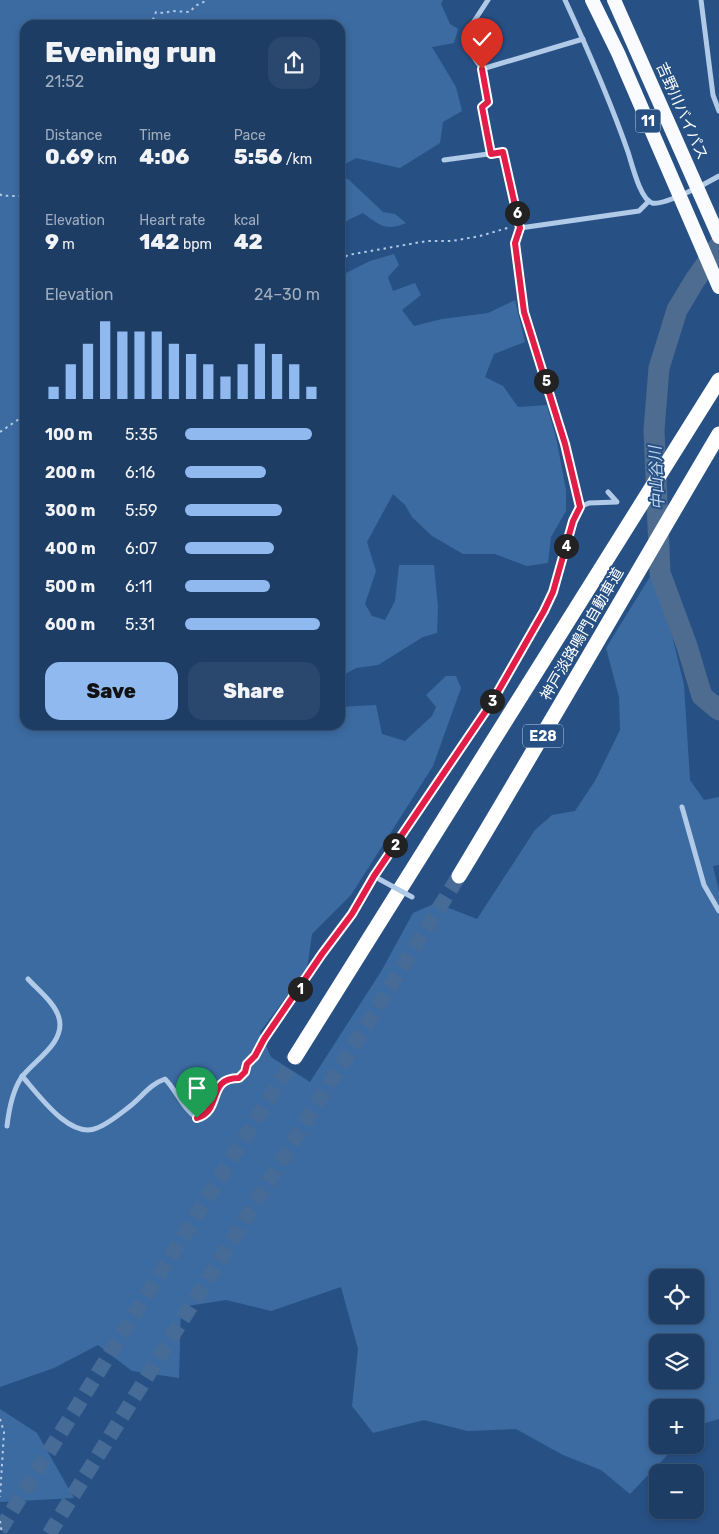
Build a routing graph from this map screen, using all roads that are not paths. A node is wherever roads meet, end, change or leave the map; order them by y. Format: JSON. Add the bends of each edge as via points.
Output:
{"nodes":[{"id":1,"x":488,"y":0,"type":"edge"},
{"id":2,"x":565,"y":0,"type":"edge"},
{"id":3,"x":592,"y":0,"type":"edge"},
{"id":4,"x":614,"y":0,"type":"edge"},
{"id":5,"x":700,"y":0,"type":"edge"},
{"id":6,"x":583,"y":39,"type":"junction"},
{"id":7,"x":482,"y":69,"type":"junction"},
{"id":8,"x":719,"y":111,"type":"edge"},
{"id":9,"x":491,"y":154,"type":"junction"},
{"id":10,"x":444,"y":160,"type":"dead end"},
{"id":11,"x":719,"y":176,"type":"edge"},
{"id":12,"x":698,"y":187,"type":"junction"},
{"id":13,"x":680,"y":195,"type":"junction"},
{"id":14,"x":649,"y":201,"type":"junction"},
{"id":15,"x":717,"y":231,"type":"edge"},
{"id":16,"x":717,"y":283,"type":"edge"},
{"id":17,"x":719,"y":380,"type":"edge"},
{"id":18,"x":719,"y":434,"type":"edge"},
{"id":19,"x":608,"y":492,"type":"dead end"},
{"id":20,"x":682,"y":807,"type":"dead end"},
{"id":21,"x":459,"y":876,"type":"tunnel mouth"},
{"id":22,"x":377,"y":877,"type":"junction"},
{"id":23,"x":412,"y":897,"type":"dead end"},
{"id":24,"x":719,"y":911,"type":"edge"},
{"id":25,"x":28,"y":979,"type":"dead end"},
{"id":26,"x":295,"y":1057,"type":"tunnel mouth"},
{"id":27,"x":22,"y":1076,"type":"junction"},
{"id":28,"x":7,"y":1126,"type":"dead end"}],
"edges":[{"from":1,"to":7,"type":"street","via":[[467,32],[467,47]]},
{"from":2,"to":6,"type":"street"},
{"from":3,"to":13,"type":"highway","number":"11"},
{"from":4,"to":12,"type":"highway","name":"吉野川バイパス","number":"11"},
{"from":5,"to":8,"type":"street","via":[[713,94]]},
{"from":6,"to":7,"type":"street"},
{"from":6,"to":14,"type":"street","via":[[640,187]]},
{"from":7,"to":9,"type":"street","via":[[488,102],[482,107]]},
{"from":9,"to":10,"type":"street"},
{"from":9,"to":14,"type":"street","via":[[503,152],[520,228],[639,211]]},
{"from":11,"to":12,"type":"street"},
{"from":12,"to":13,"type":"street"},
{"from":12,"to":15,"type":"highway","name":"吉野川バイパス","number":"11"},
{"from":13,"to":14,"type":"street","via":[[665,202],[654,204]]},
{"from":13,"to":16,"type":"highway","number":"11"},
{"from":17,"to":26,"type":"highway","name":"神戸淡路鳴門自動車道","number":"E28"},
{"from":18,"to":21,"type":"highway","name":"神戸淡路鳴門自動車道","number":"E28"},
{"from":19,"to":22,"type":"street","via":[[616,502],[589,503],[580,507],[544,611],[475,729]]},
{"from":20,"to":24,"type":"street","via":[[704,885]]},
{"from":22,"to":23,"type":"street","bridge":true},
{"from":22,"to":27,"type":"street","via":[[247,1064],[245,1072],[239,1078],[223,1082],[205,1115],[197,1118],[190,1113],[165,1079],[96,1129],[80,1129],[58,1116]]},
{"from":25,"to":27,"type":"street","via":[[53,1007],[60,1028],[46,1054]]},
{"from":27,"to":28,"type":"street","via":[[12,1098]]}]}
